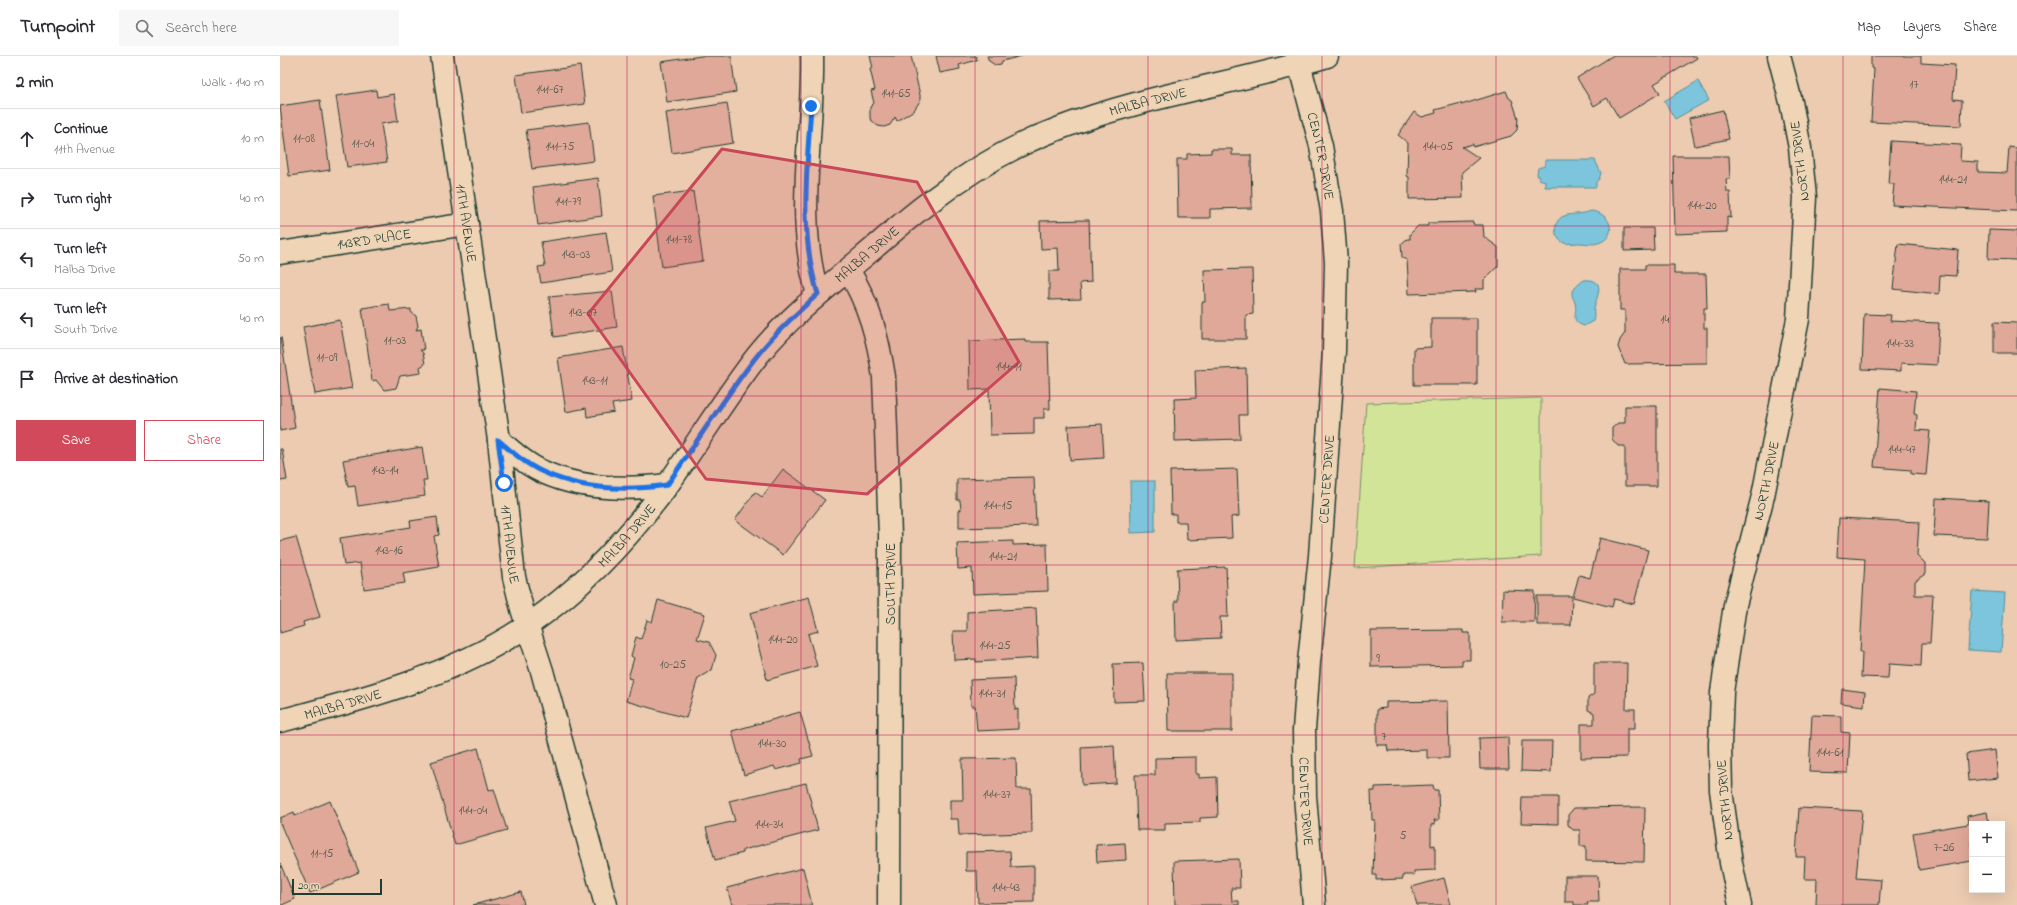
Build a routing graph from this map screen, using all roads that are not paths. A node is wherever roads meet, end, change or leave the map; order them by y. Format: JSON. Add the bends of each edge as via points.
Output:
{"nodes":[{"id":1,"x":442,"y":56,"type":"edge"},
{"id":2,"x":812,"y":56,"type":"edge"},
{"id":3,"x":1327,"y":56,"type":"edge"},
{"id":4,"x":1779,"y":56,"type":"edge"},
{"id":5,"x":1298,"y":60,"type":"edge"},
{"id":6,"x":467,"y":224,"type":"junction"},
{"id":7,"x":280,"y":253,"type":"edge"},
{"id":8,"x":848,"y":270,"type":"junction"},
{"id":9,"x":818,"y":294,"type":"junction"},
{"id":10,"x":498,"y":440,"type":"junction"},
{"id":11,"x":667,"y":485,"type":"junction"},
{"id":12,"x":528,"y":626,"type":"junction"},
{"id":13,"x":280,"y":721,"type":"edge"},
{"id":14,"x":606,"y":905,"type":"edge"},
{"id":15,"x":889,"y":905,"type":"edge"},
{"id":16,"x":1314,"y":905,"type":"edge"},
{"id":17,"x":1740,"y":905,"type":"edge"}],
"edges":[{"from":1,"to":6,"type":"street","name":"11TH AVENUE"},
{"from":2,"to":9,"type":"street","via":[[806,222],[808,251]]},
{"from":3,"to":5,"type":"street","name":"MALBA DRIVE"},
{"from":4,"to":17,"type":"street","name":"NORTH DRIVE","via":[[1800,148],[1805,197],[1798,319],[1763,496],[1735,605],[1722,692],[1721,790]]},
{"from":5,"to":8,"type":"street","name":"MALBA DRIVE","via":[[1124,107],[1057,128],[1030,140],[1003,154],[930,202]]},
{"from":5,"to":16,"type":"street","name":"CENTER DRIVE","via":[[1328,183],[1335,237],[1336,285],[1322,527],[1304,730],[1305,810]]},
{"from":6,"to":7,"type":"street","name":"143RD PLACE"},
{"from":6,"to":10,"type":"street","name":"11TH AVENUE"},
{"from":8,"to":9,"type":"street","name":"MALBA DRIVE"},
{"from":8,"to":15,"type":"street","name":"SOUTH DRIVE","via":[[859,287],[872,318],[884,377],[890,535]]},
{"from":9,"to":11,"type":"street","name":"MALBA DRIVE","via":[[761,351]]},
{"from":10,"to":11,"type":"street","via":[[528,464],[570,481],[606,488]]},
{"from":10,"to":12,"type":"street","name":"11TH AVENUE","via":[[514,577]]},
{"from":11,"to":12,"type":"street","name":"MALBA DRIVE","via":[[635,527],[596,569]]},
{"from":12,"to":13,"type":"street","name":"MALBA DRIVE","via":[[475,655],[430,675],[351,702]]},
{"from":12,"to":14,"type":"street","name":"11TH AVENUE"}]}
